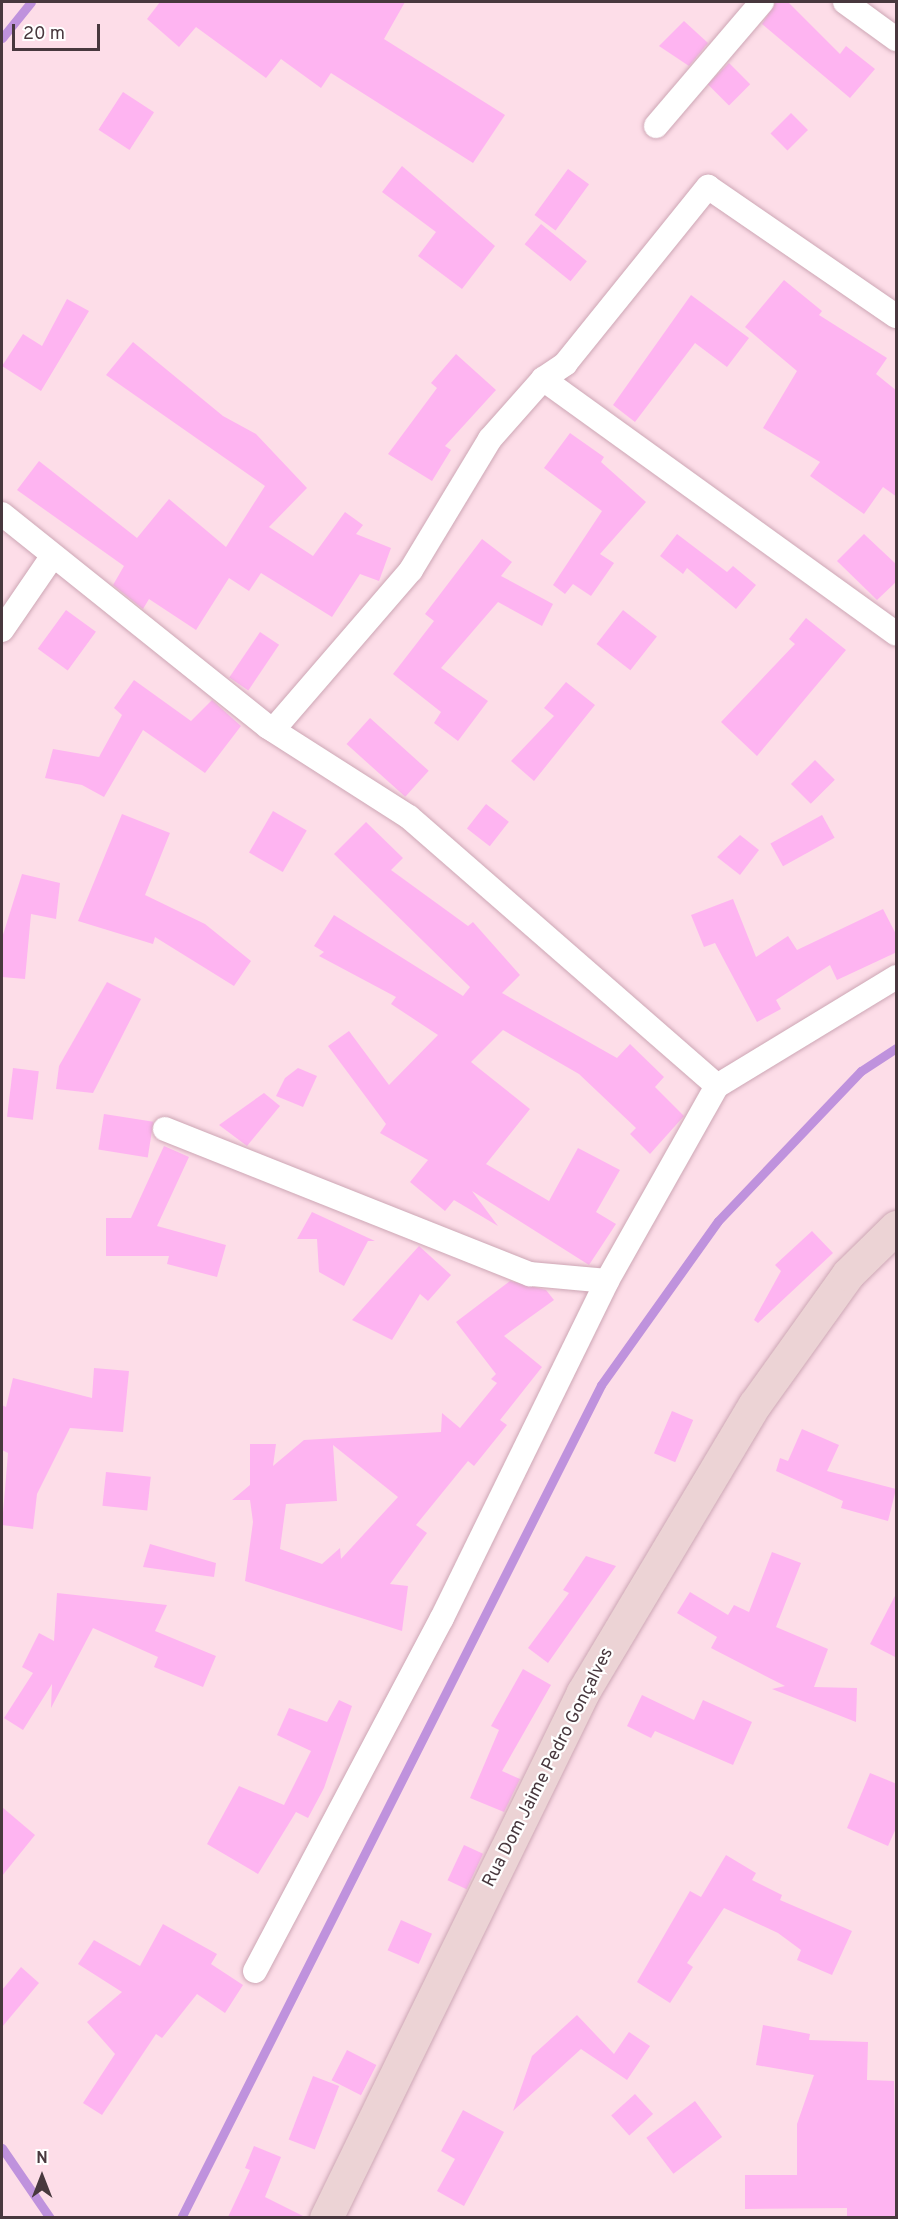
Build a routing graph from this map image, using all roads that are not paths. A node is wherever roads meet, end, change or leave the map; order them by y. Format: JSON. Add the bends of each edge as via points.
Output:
{"nodes":[{"id":1,"x":762,"y":2,"type":"edge"},
{"id":2,"x":845,"y":2,"type":"edge"},
{"id":3,"x":897,"y":39,"type":"edge"},
{"id":4,"x":656,"y":126,"type":"dead end"},
{"id":5,"x":897,"y":316,"type":"edge"},
{"id":6,"x":543,"y":379,"type":"junction"},
{"id":7,"x":2,"y":514,"type":"edge"},
{"id":8,"x":52,"y":557,"type":"junction"},
{"id":9,"x":2,"y":630,"type":"edge"},
{"id":10,"x":897,"y":634,"type":"edge"},
{"id":11,"x":273,"y":730,"type":"junction"},
{"id":12,"x":897,"y":977,"type":"edge"},
{"id":13,"x":717,"y":1086,"type":"junction"},
{"id":14,"x":165,"y":1129,"type":"dead end"},
{"id":15,"x":897,"y":1227,"type":"edge"},
{"id":16,"x":607,"y":1281,"type":"junction"},
{"id":17,"x":255,"y":1971,"type":"dead end"},
{"id":18,"x":326,"y":2217,"type":"edge"}],
"edges":[{"from":1,"to":4,"type":"street"},
{"from":2,"to":3,"type":"street"},
{"from":5,"to":6,"type":"street","via":[[708,187],[565,364]]},
{"from":6,"to":10,"type":"street"},
{"from":6,"to":11,"type":"street","via":[[490,439],[411,570]]},
{"from":7,"to":8,"type":"street"},
{"from":8,"to":9,"type":"street"},
{"from":8,"to":11,"type":"street"},
{"from":11,"to":13,"type":"street","via":[[410,818]]},
{"from":12,"to":13,"type":"street"},
{"from":13,"to":16,"type":"street"},
{"from":14,"to":16,"type":"street","via":[[530,1274]]},
{"from":15,"to":18,"type":"main road","name":"Rua Dom Jaime Pedro Gonçalves","via":[[849,1274],[754,1404],[583,1692]]},
{"from":16,"to":17,"type":"street","via":[[442,1618]]}]}
